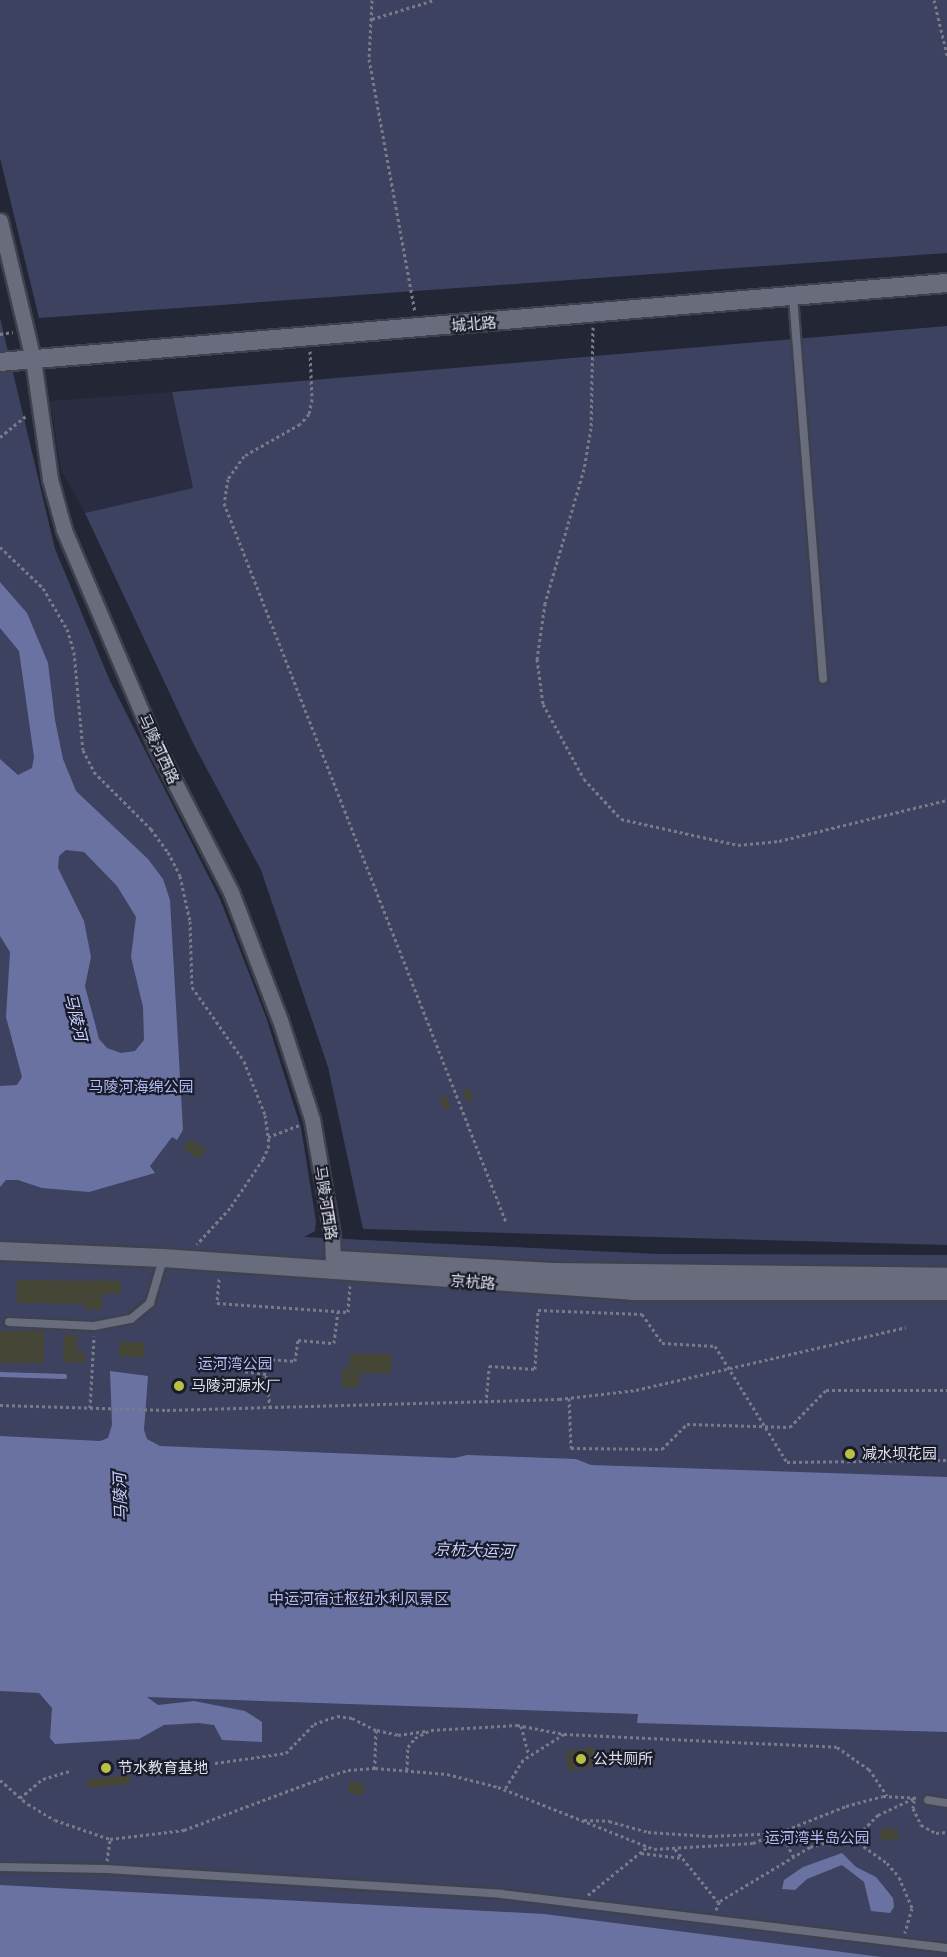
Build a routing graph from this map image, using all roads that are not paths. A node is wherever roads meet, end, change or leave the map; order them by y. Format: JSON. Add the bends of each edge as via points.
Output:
{"nodes":[{"id":1,"x":0,"y":221,"type":"edge"},
{"id":2,"x":947,"y":283,"type":"edge"},
{"id":3,"x":793,"y":297,"type":"junction"},
{"id":4,"x":33,"y":359,"type":"junction"},
{"id":5,"x":0,"y":362,"type":"edge"},
{"id":6,"x":823,"y":679,"type":"dead end"},
{"id":7,"x":0,"y":1242,"type":"edge"},
{"id":8,"x":0,"y":1251,"type":"edge"},
{"id":9,"x":163,"y":1258,"type":"junction"},
{"id":10,"x":339,"y":1268,"type":"junction"},
{"id":11,"x":947,"y":1277,"type":"edge"},
{"id":12,"x":947,"y":1291,"type":"edge"},
{"id":13,"x":9,"y":1322,"type":"dead end"},
{"id":14,"x":928,"y":1800,"type":"road end"},
{"id":15,"x":947,"y":1803,"type":"edge"},
{"id":16,"x":0,"y":1867,"type":"edge"},
{"id":17,"x":947,"y":1948,"type":"edge"}],
"edges":[{"from":1,"to":4,"type":"street","name":"马陵河西路"},
{"from":2,"to":3,"type":"street","name":"城北路"},
{"from":3,"to":4,"type":"street","name":"城北路"},
{"from":3,"to":6,"type":"lane"},
{"from":4,"to":5,"type":"street","name":"城北路"},
{"from":4,"to":10,"type":"street","name":"马陵河西路","via":[[50,479],[64,530],[157,748],[231,892],[280,1020],[312,1119]]},
{"from":7,"to":10,"type":"street","name":"京杭路","via":[[191,1250]]},
{"from":8,"to":9,"type":"street","name":"京杭路"},
{"from":9,"to":10,"type":"street","name":"京杭路"},
{"from":9,"to":13,"type":"lane","via":[[157,1287],[141,1313],[131,1319],[94,1326]]},
{"from":10,"to":11,"type":"street","name":"京杭路"},
{"from":10,"to":12,"type":"street","name":"京杭路","via":[[632,1291]]},
{"from":14,"to":15,"type":"lane"},
{"from":16,"to":17,"type":"lane","via":[[106,1869],[394,1886],[582,1903]]}]}
